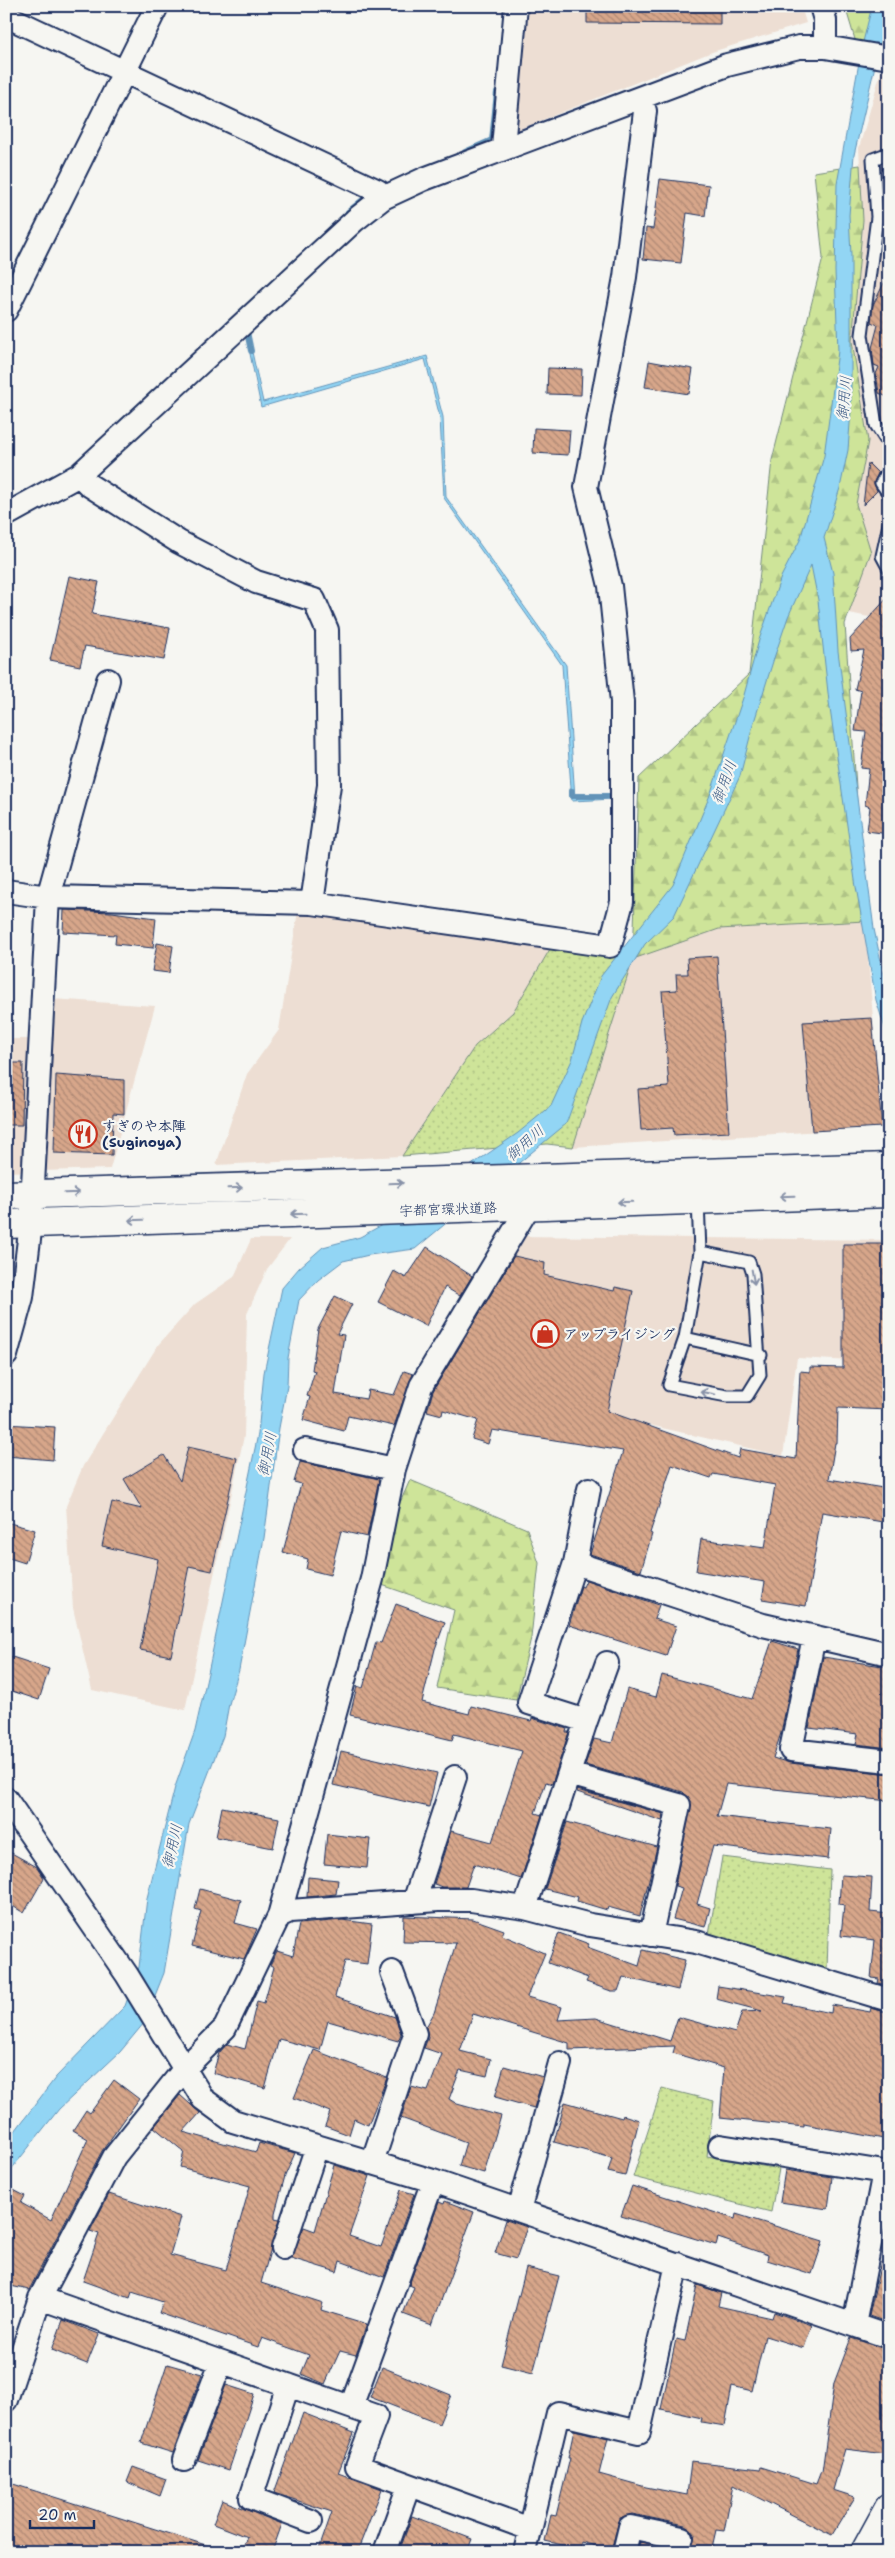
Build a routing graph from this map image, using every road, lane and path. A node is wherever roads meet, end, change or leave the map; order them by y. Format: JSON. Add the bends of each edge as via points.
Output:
{"nodes":[{"id":1,"x":157,"y":6,"type":"edge"},
{"id":2,"x":516,"y":6,"type":"edge"},
{"id":3,"x":821,"y":6,"type":"edge"},
{"id":4,"x":6,"y":16,"type":"edge"},
{"id":5,"x":824,"y":47,"type":"junction"},
{"id":6,"x":889,"y":58,"type":"edge"},
{"id":7,"x":124,"y":72,"type":"junction"},
{"id":8,"x":640,"y":98,"type":"junction"},
{"id":9,"x":503,"y":148,"type":"junction"},
{"id":10,"x":889,"y":153,"type":"edge"},
{"id":11,"x":383,"y":198,"type":"junction"},
{"id":12,"x":6,"y":310,"type":"edge"},
{"id":13,"x":889,"y":445,"type":"edge"},
{"id":14,"x":889,"y":470,"type":"edge"},
{"id":15,"x":79,"y":475,"type":"junction"},
{"id":16,"x":889,"y":494,"type":"edge"},
{"id":17,"x":6,"y":515,"type":"edge"},
{"id":18,"x":889,"y":524,"type":"edge"},
{"id":19,"x":889,"y":569,"type":"edge"},
{"id":20,"x":108,"y":680,"type":"dead end"},
{"id":21,"x":6,"y":891,"type":"edge"},
{"id":22,"x":48,"y":897,"type":"junction"},
{"id":23,"x":312,"y":903,"type":"junction"},
{"id":24,"x":889,"y":1151,"type":"edge"},
{"id":25,"x":889,"y":1167,"type":"edge"},
{"id":26,"x":650,"y":1175,"type":"junction"},
{"id":27,"x":532,"y":1179,"type":"junction"},
{"id":28,"x":889,"y":1193,"type":"edge"},
{"id":29,"x":33,"y":1194,"type":"junction"},
{"id":30,"x":6,"y":1195,"type":"edge"},
{"id":31,"x":836,"y":1195,"type":"junction"},
{"id":32,"x":698,"y":1200,"type":"junction"},
{"id":33,"x":529,"y":1206,"type":"junction"},
{"id":34,"x":889,"y":1210,"type":"edge"},
{"id":35,"x":19,"y":1224,"type":"edge"},
{"id":36,"x":700,"y":1252,"type":"junction"},
{"id":37,"x":685,"y":1338,"type":"junction"},
{"id":38,"x":761,"y":1354,"type":"junction"},
{"id":39,"x":6,"y":1355,"type":"edge"},
{"id":40,"x":306,"y":1450,"type":"dead end"},
{"id":41,"x":394,"y":1469,"type":"junction"},
{"id":42,"x":589,"y":1489,"type":"dead end"},
{"id":43,"x":575,"y":1563,"type":"junction"},
{"id":44,"x":814,"y":1637,"type":"junction"},
{"id":45,"x":889,"y":1654,"type":"edge"},
{"id":46,"x":606,"y":1663,"type":"dead end"},
{"id":47,"x":586,"y":1721,"type":"junction"},
{"id":48,"x":889,"y":1761,"type":"edge"},
{"id":49,"x":569,"y":1774,"type":"junction"},
{"id":50,"x":455,"y":1776,"type":"dead end"},
{"id":51,"x":6,"y":1798,"type":"edge"},
{"id":52,"x":414,"y":1902,"type":"junction"},
{"id":53,"x":526,"y":1908,"type":"junction"},
{"id":54,"x":279,"y":1916,"type":"junction"},
{"id":55,"x":651,"y":1935,"type":"junction"},
{"id":56,"x":392,"y":1972,"type":"dead end"},
{"id":57,"x":889,"y":2000,"type":"edge"},
{"id":58,"x":560,"y":2063,"type":"dead end"},
{"id":59,"x":185,"y":2068,"type":"junction"},
{"id":60,"x":317,"y":2146,"type":"junction"},
{"id":61,"x":720,"y":2146,"type":"dead end"},
{"id":62,"x":372,"y":2163,"type":"junction"},
{"id":63,"x":433,"y":2181,"type":"junction"},
{"id":64,"x":519,"y":2210,"type":"junction"},
{"id":65,"x":283,"y":2248,"type":"dead end"},
{"id":66,"x":677,"y":2264,"type":"junction"},
{"id":67,"x":40,"y":2298,"type":"junction"},
{"id":68,"x":854,"y":2325,"type":"junction"},
{"id":69,"x":889,"y":2337,"type":"edge"},
{"id":70,"x":221,"y":2362,"type":"junction"},
{"id":71,"x":288,"y":2385,"type":"junction"},
{"id":72,"x":6,"y":2400,"type":"edge"},
{"id":73,"x":351,"y":2407,"type":"junction"},
{"id":74,"x":184,"y":2460,"type":"dead end"},
{"id":75,"x":409,"y":2484,"type":"junction"},
{"id":76,"x":889,"y":2508,"type":"edge"},
{"id":77,"x":311,"y":2521,"type":"dead end"},
{"id":78,"x":530,"y":2529,"type":"junction"},
{"id":79,"x":682,"y":2538,"type":"dead end"},
{"id":80,"x":386,"y":2552,"type":"edge"},
{"id":81,"x":525,"y":2552,"type":"edge"},
{"id":82,"x":624,"y":2552,"type":"edge"},
{"id":83,"x":865,"y":2552,"type":"edge"}],
"edges":[{"from":1,"to":7,"type":"street"},
{"from":2,"to":9,"type":"street"},
{"from":3,"to":5,"type":"street","via":[[825,20]]},
{"from":4,"to":7,"type":"street"},
{"from":5,"to":6,"type":"street"},
{"from":5,"to":8,"type":"street","via":[[799,47],[726,65]]},
{"from":7,"to":11,"type":"street","via":[[378,191]]},
{"from":7,"to":12,"type":"street"},
{"from":8,"to":9,"type":"street"},
{"from":8,"to":23,"type":"street","via":[[645,110],[624,278],[586,487],[610,586],[622,702],[622,902],[610,946]]},
{"from":9,"to":11,"type":"street"},
{"from":10,"to":13,"type":"lane","via":[[873,159],[878,217],[862,335],[876,425]]},
{"from":11,"to":15,"type":"street","via":[[355,220]]},
{"from":14,"to":16,"type":"lane","via":[[881,483]]},
{"from":15,"to":17,"type":"street"},
{"from":15,"to":23,"type":"street","via":[[89,485],[179,542],[256,582],[314,600],[327,630],[329,785]]},
{"from":18,"to":19,"type":"lane","via":[[882,556]]},
{"from":20,"to":22,"type":"street"},
{"from":21,"to":22,"type":"street"},
{"from":22,"to":23,"type":"street"},
{"from":22,"to":29,"type":"street"},
{"from":24,"to":26,"type":"main road"},
{"from":25,"to":26,"type":"main road","name":"宇都宮環状道路"},
{"from":26,"to":27,"type":"main road","name":"宇都宮環状道路"},
{"from":29,"to":27,"type":"main road","name":"宇都宮環状道路","one_way":true},
{"from":27,"to":33,"type":"street"},
{"from":28,"to":31,"type":"main road","name":"宇都宮環状道路"},
{"from":29,"to":30,"type":"main road","name":"宇都宮環状道路"},
{"from":29,"to":35,"type":"street"},
{"from":31,"to":32,"type":"main road","name":"宇都宮環状道路","one_way":true},
{"from":31,"to":34,"type":"main road","via":[[840,1210]]},
{"from":32,"to":33,"type":"main road","name":"宇都宮環状道路","one_way":true},
{"from":32,"to":36,"type":"lane"},
{"from":33,"to":35,"type":"main road","name":"宇都宮環状道路","one_way":true},
{"from":33,"to":41,"type":"street","via":[[421,1386]]},
{"from":35,"to":39,"type":"street","via":[[22,1297]]},
{"from":36,"to":37,"type":"lane"},
{"from":36,"to":38,"type":"lane","one_way":true,"via":[[749,1262]]},
{"from":37,"to":38,"type":"lane"},
{"from":38,"to":37,"type":"lane","one_way":true,"via":[[760,1375],[748,1396],[727,1396],[669,1385]]},
{"from":40,"to":41,"type":"street"},
{"from":41,"to":54,"type":"street","via":[[372,1579]]},
{"from":42,"to":43,"type":"street"},
{"from":43,"to":44,"type":"street","via":[[763,1625]]},
{"from":43,"to":47,"type":"street","via":[[529,1703]]},
{"from":44,"to":45,"type":"street"},
{"from":44,"to":48,"type":"street","via":[[791,1750]]},
{"from":46,"to":47,"type":"street"},
{"from":47,"to":49,"type":"street"},
{"from":49,"to":53,"type":"street"},
{"from":49,"to":55,"type":"street","via":[[679,1805]]},
{"from":50,"to":52,"type":"street"},
{"from":51,"to":59,"type":"street"},
{"from":52,"to":53,"type":"street","via":[[471,1900]]},
{"from":52,"to":54,"type":"street","via":[[290,1911]]},
{"from":53,"to":55,"type":"street","via":[[590,1925]]},
{"from":54,"to":59,"type":"street","via":[[225,2028]]},
{"from":55,"to":57,"type":"street","via":[[696,1942]]},
{"from":56,"to":62,"type":"street","via":[[416,2034]]},
{"from":58,"to":64,"type":"street"},
{"from":59,"to":60,"type":"street","via":[[204,2100],[233,2122]]},
{"from":59,"to":67,"type":"street","via":[[114,2157]]},
{"from":60,"to":62,"type":"street"},
{"from":60,"to":65,"type":"street"},
{"from":61,"to":68,"type":"street","via":[[884,2172]]},
{"from":62,"to":63,"type":"street"},
{"from":63,"to":64,"type":"street"},
{"from":63,"to":73,"type":"street"},
{"from":64,"to":66,"type":"street"},
{"from":66,"to":68,"type":"street"},
{"from":66,"to":78,"type":"street","via":[[639,2432],[558,2414]]},
{"from":67,"to":70,"type":"street"},
{"from":67,"to":72,"type":"street"},
{"from":68,"to":69,"type":"street"},
{"from":70,"to":71,"type":"street"},
{"from":70,"to":74,"type":"street"},
{"from":71,"to":73,"type":"street"},
{"from":71,"to":77,"type":"street","via":[[251,2498]]},
{"from":73,"to":75,"type":"street","via":[[376,2416],[357,2466]]},
{"from":75,"to":78,"type":"street"},
{"from":75,"to":80,"type":"street"},
{"from":76,"to":83,"type":"main road"},
{"from":78,"to":81,"type":"street"},
{"from":79,"to":82,"type":"street","via":[[630,2527]]}]}
